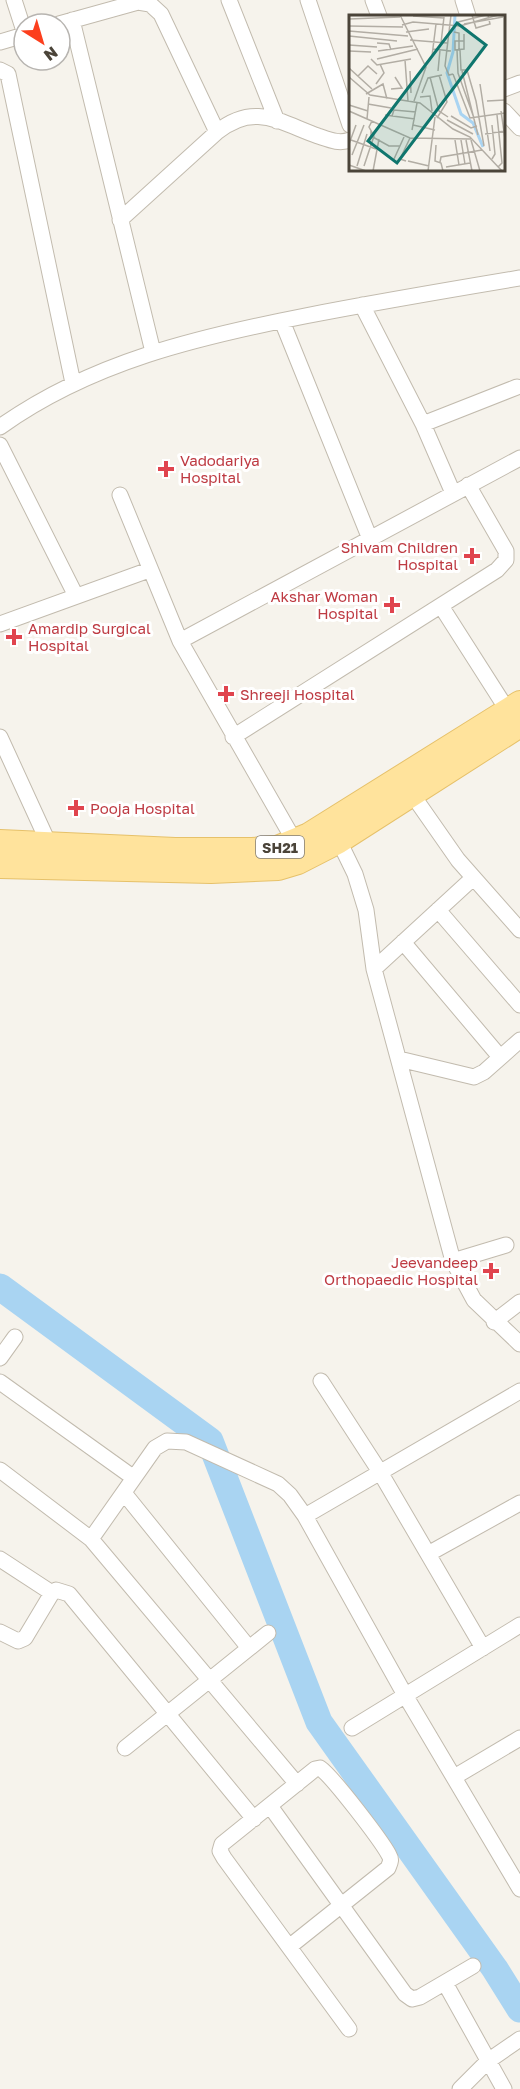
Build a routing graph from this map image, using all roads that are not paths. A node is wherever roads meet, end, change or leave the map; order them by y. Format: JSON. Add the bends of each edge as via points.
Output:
{"nodes":[{"id":1,"x":229,"y":0,"type":"edge"},
{"id":2,"x":308,"y":0,"type":"edge"},
{"id":3,"x":373,"y":0,"type":"edge"},
{"id":4,"x":463,"y":0,"type":"edge"},
{"id":5,"x":104,"y":5,"type":"edge"},
{"id":6,"x":379,"y":15,"type":"edge"},
{"id":7,"x":468,"y":15,"type":"edge"},
{"id":8,"x":72,"y":19,"type":"edge"},
{"id":9,"x":72,"y":44,"type":"edge"},
{"id":10,"x":0,"y":70,"type":"edge"},
{"id":11,"x":520,"y":83,"type":"edge"},
{"id":12,"x":505,"y":89,"type":"edge"},
{"id":13,"x":505,"y":112,"type":"edge"},
{"id":14,"x":349,"y":119,"type":"edge"},
{"id":15,"x":277,"y":121,"type":"junction"},
{"id":16,"x":520,"y":128,"type":"edge"},
{"id":17,"x":217,"y":132,"type":"junction"},
{"id":18,"x":349,"y":140,"type":"edge"},
{"id":19,"x":120,"y":220,"type":"junction"},
{"id":20,"x":520,"y":278,"type":"edge"},
{"id":21,"x":362,"y":305,"type":"junction"},
{"id":22,"x":282,"y":321,"type":"junction"},
{"id":23,"x":153,"y":352,"type":"junction"},
{"id":24,"x":73,"y":383,"type":"junction"},
{"id":25,"x":517,"y":387,"type":"dead end"},
{"id":26,"x":423,"y":424,"type":"junction"},
{"id":27,"x":0,"y":427,"type":"edge"},
{"id":28,"x":0,"y":445,"type":"edge"},
{"id":29,"x":520,"y":458,"type":"edge"},
{"id":30,"x":468,"y":485,"type":"junction"},
{"id":31,"x":453,"y":494,"type":"junction"},
{"id":32,"x":120,"y":495,"type":"dead end"},
{"id":33,"x":370,"y":539,"type":"junction"},
{"id":34,"x":149,"y":570,"type":"junction"},
{"id":35,"x":76,"y":596,"type":"junction"},
{"id":36,"x":441,"y":606,"type":"junction"},
{"id":37,"x":0,"y":624,"type":"edge"},
{"id":38,"x":180,"y":641,"type":"junction"},
{"id":39,"x":516,"y":713,"type":"edge"},
{"id":40,"x":233,"y":737,"type":"junction"},
{"id":41,"x":0,"y":738,"type":"edge"},
{"id":42,"x":406,"y":786,"type":"junction"},
{"id":43,"x":339,"y":841,"type":"junction"},
{"id":44,"x":0,"y":842,"type":"edge"},
{"id":45,"x":295,"y":842,"type":"junction"},
{"id":46,"x":49,"y":844,"type":"junction"},
{"id":47,"x":0,"y":866,"type":"edge"},
{"id":48,"x":473,"y":878,"type":"junction"},
{"id":49,"x":438,"y":910,"type":"junction"},
{"id":50,"x":520,"y":930,"type":"edge"},
{"id":51,"x":403,"y":942,"type":"junction"},
{"id":52,"x":374,"y":969,"type":"junction"},
{"id":53,"x":520,"y":1005,"type":"edge"},
{"id":54,"x":520,"y":1040,"type":"edge"},
{"id":55,"x":500,"y":1058,"type":"junction"},
{"id":56,"x":399,"y":1059,"type":"junction"},
{"id":57,"x":506,"y":1245,"type":"dead end"},
{"id":58,"x":453,"y":1261,"type":"junction"},
{"id":59,"x":520,"y":1302,"type":"edge"},
{"id":60,"x":494,"y":1322,"type":"junction"},
{"id":61,"x":15,"y":1336,"type":"dead end"},
{"id":62,"x":520,"y":1344,"type":"edge"},
{"id":63,"x":0,"y":1358,"type":"edge"},
{"id":64,"x":321,"y":1381,"type":"dead end"},
{"id":65,"x":0,"y":1382,"type":"edge"},
{"id":66,"x":520,"y":1391,"type":"edge"},
{"id":67,"x":0,"y":1470,"type":"edge"},
{"id":68,"x":380,"y":1472,"type":"junction"},
{"id":69,"x":134,"y":1478,"type":"junction"},
{"id":70,"x":123,"y":1493,"type":"junction"},
{"id":71,"x":520,"y":1503,"type":"edge"},
{"id":72,"x":305,"y":1516,"type":"junction"},
{"id":73,"x":91,"y":1539,"type":"junction"},
{"id":74,"x":428,"y":1554,"type":"junction"},
{"id":75,"x":0,"y":1558,"type":"edge"},
{"id":76,"x":52,"y":1593,"type":"junction"},
{"id":77,"x":520,"y":1625,"type":"edge"},
{"id":78,"x":0,"y":1632,"type":"edge"},
{"id":79,"x":268,"y":1633,"type":"dead end"},
{"id":80,"x":249,"y":1648,"type":"junction"},
{"id":81,"x":483,"y":1648,"type":"junction"},
{"id":82,"x":210,"y":1679,"type":"junction"},
{"id":83,"x":405,"y":1695,"type":"junction"},
{"id":84,"x":168,"y":1713,"type":"junction"},
{"id":85,"x":352,"y":1728,"type":"dead end"},
{"id":86,"x":520,"y":1738,"type":"edge"},
{"id":87,"x":125,"y":1748,"type":"dead end"},
{"id":88,"x":456,"y":1776,"type":"junction"},
{"id":89,"x":297,"y":1784,"type":"junction"},
{"id":90,"x":270,"y":1806,"type":"junction"},
{"id":91,"x":254,"y":1819,"type":"junction"},
{"id":92,"x":520,"y":1889,"type":"edge"},
{"id":93,"x":341,"y":1906,"type":"junction"},
{"id":94,"x":289,"y":1947,"type":"junction"},
{"id":95,"x":472,"y":1966,"type":"dead end"},
{"id":96,"x":445,"y":1983,"type":"junction"},
{"id":97,"x":349,"y":2029,"type":"dead end"},
{"id":98,"x":520,"y":2039,"type":"edge"},
{"id":99,"x":488,"y":2061,"type":"junction"},
{"id":100,"x":460,"y":2089,"type":"edge"},
{"id":101,"x":504,"y":2089,"type":"edge"}],
"edges":[{"from":1,"to":15,"type":"street"},
{"from":2,"to":14,"type":"street"},
{"from":3,"to":6,"type":"street"},
{"from":4,"to":7,"type":"street"},
{"from":5,"to":8,"type":"street"},
{"from":5,"to":17,"type":"street","via":[[138,2],[150,4],[161,14]]},
{"from":9,"to":19,"type":"street"},
{"from":10,"to":24,"type":"street","via":[[8,74]]},
{"from":11,"to":12,"type":"street"},
{"from":13,"to":16,"type":"street"},
{"from":15,"to":17,"type":"street","via":[[244,116]]},
{"from":15,"to":18,"type":"street","via":[[333,142]]},
{"from":17,"to":19,"type":"street"},
{"from":19,"to":23,"type":"street"},
{"from":20,"to":21,"type":"street"},
{"from":21,"to":22,"type":"street"},
{"from":21,"to":26,"type":"street"},
{"from":22,"to":23,"type":"street","via":[[229,330]]},
{"from":22,"to":33,"type":"street"},
{"from":23,"to":24,"type":"street"},
{"from":24,"to":27,"type":"street"},
{"from":25,"to":26,"type":"street"},
{"from":26,"to":31,"type":"street"},
{"from":28,"to":35,"type":"street"},
{"from":29,"to":30,"type":"street"},
{"from":30,"to":31,"type":"street"},
{"from":30,"to":36,"type":"street","via":[[506,551],[506,560]]},
{"from":31,"to":33,"type":"street"},
{"from":32,"to":34,"type":"street"},
{"from":33,"to":38,"type":"street"},
{"from":34,"to":35,"type":"street"},
{"from":34,"to":38,"type":"street"},
{"from":35,"to":37,"type":"street"},
{"from":36,"to":39,"type":"street"},
{"from":36,"to":40,"type":"street"},
{"from":38,"to":40,"type":"street"},
{"from":39,"to":42,"type":"main road","number":"SH21"},
{"from":40,"to":45,"type":"street"},
{"from":41,"to":46,"type":"street"},
{"from":42,"to":43,"type":"main road","number":"SH21"},
{"from":42,"to":45,"type":"main road","number":"SH21"},
{"from":42,"to":48,"type":"street"},
{"from":43,"to":47,"type":"main road","number":"SH21","via":[[298,862],[257,871]]},
{"from":43,"to":52,"type":"street","via":[[366,910]]},
{"from":44,"to":46,"type":"main road","number":"SH21"},
{"from":45,"to":46,"type":"main road","number":"SH21","via":[[252,850]]},
{"from":48,"to":49,"type":"street"},
{"from":48,"to":50,"type":"street"},
{"from":49,"to":51,"type":"street"},
{"from":49,"to":53,"type":"street"},
{"from":51,"to":52,"type":"street"},
{"from":51,"to":55,"type":"street"},
{"from":52,"to":56,"type":"street"},
{"from":54,"to":55,"type":"street"},
{"from":55,"to":56,"type":"street","via":[[474,1077]]},
{"from":56,"to":58,"type":"street"},
{"from":57,"to":58,"type":"street"},
{"from":58,"to":60,"type":"street","via":[[474,1300]]},
{"from":59,"to":60,"type":"street"},
{"from":60,"to":62,"type":"street"},
{"from":61,"to":63,"type":"street"},
{"from":64,"to":68,"type":"street"},
{"from":65,"to":69,"type":"street"},
{"from":66,"to":68,"type":"street"},
{"from":67,"to":73,"type":"street"},
{"from":68,"to":72,"type":"street"},
{"from":68,"to":74,"type":"street"},
{"from":69,"to":70,"type":"street"},
{"from":69,"to":72,"type":"street","via":[[155,1448],[167,1441],[186,1442],[278,1484]]},
{"from":70,"to":73,"type":"street"},
{"from":70,"to":80,"type":"street"},
{"from":71,"to":74,"type":"street"},
{"from":72,"to":83,"type":"street"},
{"from":73,"to":82,"type":"street"},
{"from":74,"to":81,"type":"street"},
{"from":75,"to":76,"type":"street"},
{"from":76,"to":78,"type":"street","via":[[25,1638],[18,1641]]},
{"from":76,"to":84,"type":"street","via":[[57,1590],[69,1594]]},
{"from":77,"to":81,"type":"street"},
{"from":79,"to":80,"type":"street"},
{"from":80,"to":82,"type":"street"},
{"from":81,"to":83,"type":"street"},
{"from":82,"to":84,"type":"street"},
{"from":82,"to":89,"type":"street"},
{"from":83,"to":85,"type":"street"},
{"from":83,"to":88,"type":"street"},
{"from":84,"to":87,"type":"street"},
{"from":84,"to":91,"type":"street"},
{"from":86,"to":88,"type":"street"},
{"from":88,"to":92,"type":"street"},
{"from":89,"to":90,"type":"street"},
{"from":89,"to":93,"type":"street","via":[[315,1769],[325,1771],[390,1856],[388,1868]]},
{"from":90,"to":91,"type":"street"},
{"from":90,"to":93,"type":"street"},
{"from":91,"to":94,"type":"street","via":[[222,1844],[220,1851]]},
{"from":93,"to":94,"type":"street"},
{"from":93,"to":96,"type":"street","via":[[405,1994],[412,1999],[420,1997]]},
{"from":94,"to":97,"type":"street"},
{"from":95,"to":96,"type":"street"},
{"from":96,"to":99,"type":"street"},
{"from":98,"to":99,"type":"street"},
{"from":99,"to":100,"type":"street"},
{"from":99,"to":101,"type":"street"}]}
